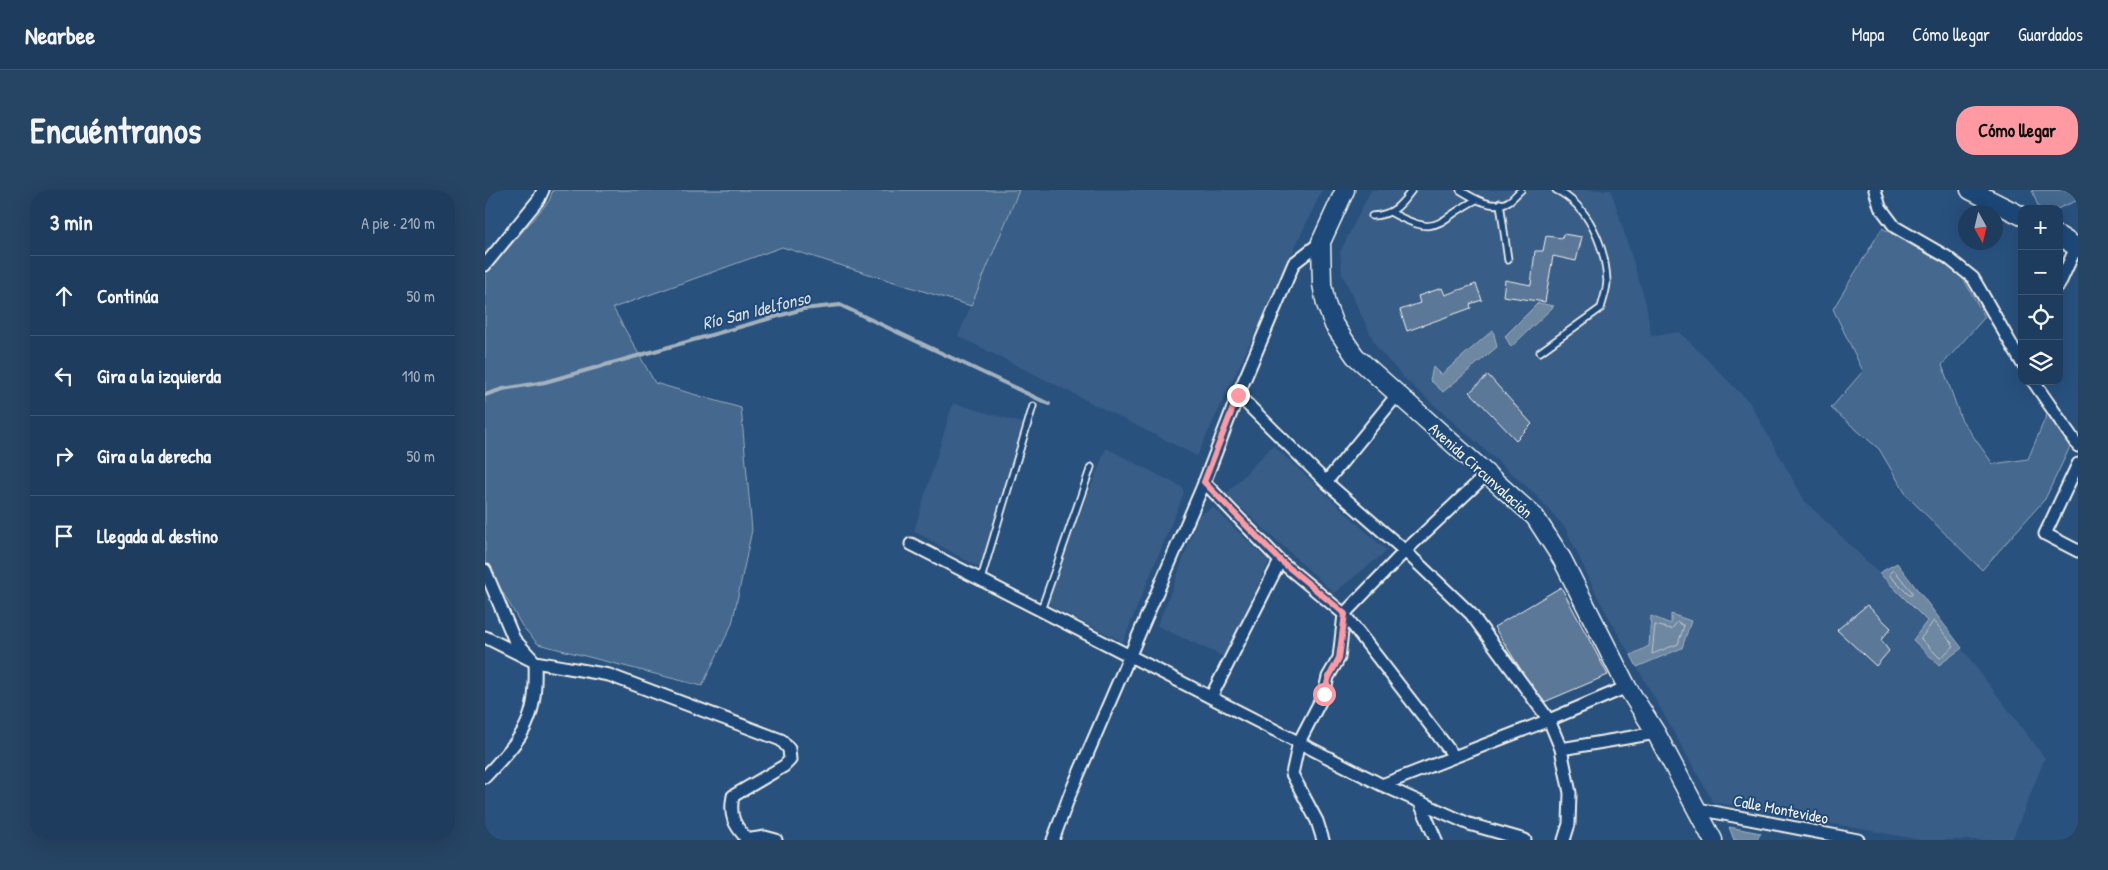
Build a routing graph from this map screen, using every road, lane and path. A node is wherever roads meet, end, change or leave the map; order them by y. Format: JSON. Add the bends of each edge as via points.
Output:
{"nodes":[{"id":1,"x":543,"y":190,"type":"edge"},
{"id":2,"x":1345,"y":190,"type":"edge"},
{"id":3,"x":1412,"y":190,"type":"edge"},
{"id":4,"x":1460,"y":190,"type":"edge"},
{"id":5,"x":1521,"y":190,"type":"edge"},
{"id":6,"x":1557,"y":190,"type":"edge"},
{"id":7,"x":1875,"y":190,"type":"edge"},
{"id":8,"x":1970,"y":190,"type":"edge"},
{"id":9,"x":1476,"y":200,"type":"junction"},
{"id":10,"x":1500,"y":203,"type":"junction"},
{"id":11,"x":1392,"y":213,"type":"junction"},
{"id":12,"x":2018,"y":214,"type":"edge"},
{"id":13,"x":1372,"y":216,"type":"dead end"},
{"id":14,"x":2063,"y":238,"type":"edge"},
{"id":15,"x":1321,"y":242,"type":"junction"},
{"id":16,"x":2077,"y":246,"type":"edge"},
{"id":17,"x":1508,"y":260,"type":"dead end"},
{"id":18,"x":485,"y":265,"type":"edge"},
{"id":19,"x":2063,"y":276,"type":"edge"},
{"id":20,"x":2018,"y":344,"type":"edge"},
{"id":21,"x":2013,"y":349,"type":"junction"},
{"id":22,"x":1540,"y":352,"type":"dead end"},
{"id":23,"x":2018,"y":357,"type":"edge"},
{"id":24,"x":2036,"y":385,"type":"edge"},
{"id":25,"x":1238,"y":395,"type":"junction"},
{"id":26,"x":1397,"y":395,"type":"junction"},
{"id":27,"x":1033,"y":406,"type":"dead end"},
{"id":28,"x":2078,"y":446,"type":"edge"},
{"id":29,"x":2078,"y":464,"type":"edge"},
{"id":30,"x":1091,"y":467,"type":"dead end"},
{"id":31,"x":1487,"y":474,"type":"junction"},
{"id":32,"x":1204,"y":482,"type":"junction"},
{"id":33,"x":1326,"y":482,"type":"junction"},
{"id":34,"x":911,"y":544,"type":"dead end"},
{"id":35,"x":1405,"y":551,"type":"junction"},
{"id":36,"x":2078,"y":551,"type":"edge"},
{"id":37,"x":1281,"y":561,"type":"junction"},
{"id":38,"x":485,"y":570,"type":"edge"},
{"id":39,"x":981,"y":579,"type":"junction"},
{"id":40,"x":1041,"y":610,"type":"junction"},
{"id":41,"x":1345,"y":614,"type":"junction"},
{"id":42,"x":485,"y":637,"type":"edge"},
{"id":43,"x":1129,"y":654,"type":"junction"},
{"id":44,"x":535,"y":662,"type":"junction"},
{"id":45,"x":1627,"y":687,"type":"junction"},
{"id":46,"x":1211,"y":697,"type":"junction"},
{"id":47,"x":1549,"y":720,"type":"junction"},
{"id":48,"x":1656,"y":733,"type":"junction"},
{"id":49,"x":1299,"y":742,"type":"junction"},
{"id":50,"x":1561,"y":749,"type":"junction"},
{"id":51,"x":1454,"y":756,"type":"junction"},
{"id":52,"x":485,"y":777,"type":"edge"},
{"id":53,"x":1382,"y":785,"type":"junction"},
{"id":54,"x":1420,"y":803,"type":"junction"},
{"id":55,"x":1698,"y":809,"type":"junction"},
{"id":56,"x":746,"y":840,"type":"edge"},
{"id":57,"x":776,"y":840,"type":"edge"},
{"id":58,"x":1053,"y":840,"type":"edge"},
{"id":59,"x":1323,"y":840,"type":"edge"},
{"id":60,"x":1436,"y":840,"type":"edge"},
{"id":61,"x":1525,"y":840,"type":"edge"},
{"id":62,"x":1564,"y":840,"type":"edge"},
{"id":63,"x":1713,"y":840,"type":"edge"},
{"id":64,"x":1857,"y":840,"type":"edge"}],
"edges":[{"from":1,"to":18,"type":"street"},
{"from":2,"to":15,"type":"main road","name":"Avenida Circunvalación"},
{"from":3,"to":11,"type":"lane"},
{"from":4,"to":9,"type":"lane"},
{"from":5,"to":10,"type":"lane","via":[[1508,202]]},
{"from":6,"to":22,"type":"lane","via":[[1587,217],[1601,245],[1607,283],[1601,308]]},
{"from":7,"to":21,"type":"street","via":[[1880,207],[1895,227],[1947,256],[1973,278]]},
{"from":8,"to":12,"type":"main road"},
{"from":9,"to":10,"type":"lane"},
{"from":9,"to":11,"type":"lane","via":[[1437,225],[1422,226]]},
{"from":10,"to":17,"type":"lane"},
{"from":11,"to":13,"type":"lane"},
{"from":14,"to":16,"type":"main road"},
{"from":15,"to":25,"type":"street","via":[[1294,263]]},
{"from":15,"to":26,"type":"main road","name":"Avenida Circunvalación","via":[[1322,284],[1334,325],[1355,356]]},
{"from":16,"to":19,"type":"street"},
{"from":20,"to":21,"type":"street"},
{"from":21,"to":23,"type":"street"},
{"from":24,"to":28,"type":"street"},
{"from":25,"to":32,"type":"street"},
{"from":25,"to":33,"type":"street"},
{"from":26,"to":31,"type":"main road","name":"Avenida Circunvalación"},
{"from":26,"to":33,"type":"street"},
{"from":27,"to":39,"type":"lane"},
{"from":29,"to":36,"type":"street","via":[[2045,534]]},
{"from":30,"to":40,"type":"lane"},
{"from":31,"to":35,"type":"street"},
{"from":31,"to":45,"type":"main road","name":"Avenida Circunvalación","via":[[1535,518],[1557,550]]},
{"from":32,"to":37,"type":"street"},
{"from":32,"to":43,"type":"street"},
{"from":33,"to":35,"type":"street"},
{"from":34,"to":39,"type":"street"},
{"from":35,"to":41,"type":"street"},
{"from":35,"to":47,"type":"street","via":[[1471,614]]},
{"from":37,"to":41,"type":"street"},
{"from":37,"to":46,"type":"street"},
{"from":38,"to":44,"type":"street","via":[[514,639]]},
{"from":39,"to":40,"type":"street"},
{"from":40,"to":43,"type":"street"},
{"from":41,"to":49,"type":"street","via":[[1339,658]]},
{"from":41,"to":51,"type":"street"},
{"from":42,"to":44,"type":"street"},
{"from":43,"to":46,"type":"street"},
{"from":43,"to":58,"type":"street","via":[[1069,794]]},
{"from":44,"to":52,"type":"street","via":[[536,693],[529,722],[516,744]]},
{"from":44,"to":56,"type":"street","via":[[609,675],[781,740],[789,749],[790,760],[733,796],[730,810],[734,826]]},
{"from":45,"to":47,"type":"street"},
{"from":45,"to":48,"type":"main road","name":"Avenida Circunvalación"},
{"from":46,"to":49,"type":"street"},
{"from":47,"to":50,"type":"street"},
{"from":47,"to":51,"type":"street"},
{"from":48,"to":50,"type":"street"},
{"from":48,"to":55,"type":"main road","name":"Avenida Circunvalación"},
{"from":49,"to":53,"type":"street"},
{"from":49,"to":59,"type":"street","via":[[1292,774],[1317,821]]},
{"from":50,"to":62,"type":"street","via":[[1570,793],[1569,824]]},
{"from":51,"to":53,"type":"street"},
{"from":53,"to":54,"type":"street"},
{"from":54,"to":60,"type":"street"},
{"from":54,"to":61,"type":"street","via":[[1469,824]]},
{"from":55,"to":63,"type":"main road","name":"Avenida Circunvalación"},
{"from":55,"to":64,"type":"street","name":"Calle Montevideo"},
{"from":56,"to":57,"type":"street","via":[[765,837]]}]}
